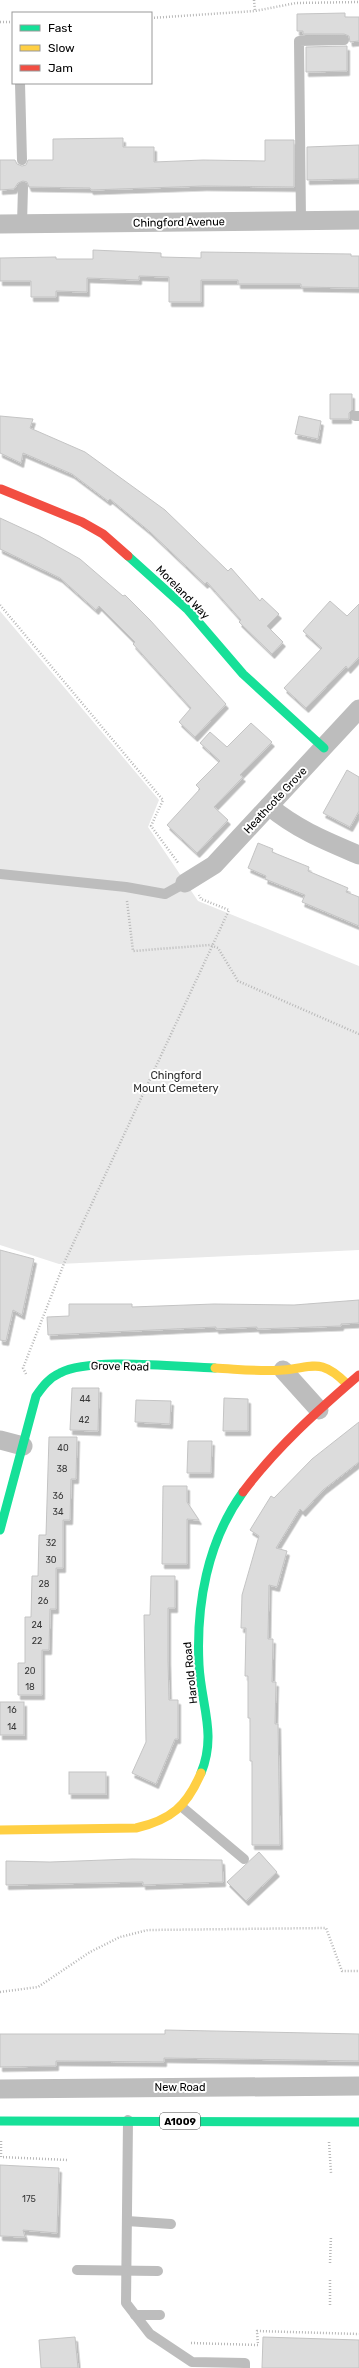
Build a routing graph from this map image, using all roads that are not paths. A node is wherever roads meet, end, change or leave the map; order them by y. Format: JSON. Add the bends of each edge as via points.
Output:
{"nodes":[{"id":1,"x":344,"y":40,"type":"dead end"},
{"id":2,"x":20,"y":84,"type":"edge"},
{"id":3,"x":22,"y":160,"type":"dead end"},
{"id":4,"x":23,"y":187,"type":"dead end"},
{"id":5,"x":359,"y":220,"type":"edge"},
{"id":6,"x":300,"y":221,"type":"junction"},
{"id":7,"x":0,"y":224,"type":"edge"},
{"id":8,"x":22,"y":224,"type":"junction"},
{"id":9,"x":1,"y":489,"type":"dead end"},
{"id":10,"x":359,"y":709,"type":"edge"},
{"id":11,"x":324,"y":748,"type":"junction"},
{"id":12,"x":269,"y":806,"type":"junction"},
{"id":13,"x":359,"y":855,"type":"edge"},
{"id":14,"x":0,"y":874,"type":"edge"},
{"id":15,"x":188,"y":881,"type":"joint"},
{"id":16,"x":283,"y":1370,"type":"junction"},
{"id":17,"x":359,"y":1375,"type":"edge"},
{"id":18,"x":347,"y":1384,"type":"junction"},
{"id":19,"x":319,"y":1410,"type":"junction"},
{"id":20,"x":0,"y":1440,"type":"edge"},
{"id":21,"x":23,"y":1446,"type":"junction"},
{"id":22,"x":0,"y":1530,"type":"edge"},
{"id":23,"x":182,"y":1807,"type":"junction"},
{"id":24,"x":0,"y":1830,"type":"edge"},
{"id":25,"x":244,"y":1859,"type":"dead end"},
{"id":26,"x":359,"y":2086,"type":"edge"},
{"id":27,"x":0,"y":2089,"type":"edge"},
{"id":28,"x":128,"y":2120,"type":"junction"},
{"id":29,"x":1,"y":2121,"type":"edge"},
{"id":30,"x":359,"y":2122,"type":"edge"},
{"id":31,"x":127,"y":2221,"type":"junction"},
{"id":32,"x":171,"y":2224,"type":"dead end"},
{"id":33,"x":77,"y":2270,"type":"dead end"},
{"id":34,"x":126,"y":2271,"type":"junction"},
{"id":35,"x":158,"y":2271,"type":"dead end"},
{"id":36,"x":135,"y":2315,"type":"junction"},
{"id":37,"x":160,"y":2315,"type":"dead end"},
{"id":38,"x":192,"y":2365,"type":"edge"},
{"id":39,"x":245,"y":2368,"type":"edge"}],
"edges":[{"from":1,"to":6,"type":"lane","via":[[299,41]]},
{"from":2,"to":3,"type":"lane"},
{"from":4,"to":8,"type":"lane"},
{"from":5,"to":6,"type":"street","name":"Chingford Avenue"},
{"from":6,"to":8,"type":"street","name":"Chingford Avenue"},
{"from":7,"to":8,"type":"street","name":"Chingford Avenue"},
{"from":9,"to":11,"type":"street","name":"Moreland Way","via":[[82,522],[103,534],[188,610],[243,674]]},
{"from":10,"to":11,"type":"street","name":"Heathcote Grove"},
{"from":11,"to":12,"type":"street","name":"Heathcote Grove"},
{"from":12,"to":13,"type":"street","via":[[307,833]]},
{"from":12,"to":15,"type":"street","name":"Heathcote Grove","via":[[214,865]]},
{"from":14,"to":15,"type":"lane","via":[[126,887],[165,894]]},
{"from":16,"to":18,"type":"street","name":"Grove Road","via":[[304,1364],[322,1365],[337,1373]]},
{"from":16,"to":19,"type":"street"},
{"from":16,"to":21,"type":"street","name":"Grove Road","via":[[94,1364],[74,1367],[47,1381],[36,1396]]},
{"from":17,"to":18,"type":"street","name":"Harold Road"},
{"from":18,"to":19,"type":"street","name":"Harold Road"},
{"from":19,"to":23,"type":"street","name":"Harold Road","via":[[265,1463],[228,1512],[214,1546],[205,1575],[198,1638],[199,1666],[209,1727],[209,1749],[194,1790]]},
{"from":20,"to":21,"type":"street"},
{"from":21,"to":22,"type":"street","name":"Grove Road"},
{"from":23,"to":24,"type":"street","name":"Harold Road","via":[[157,1823],[136,1828]]},
{"from":23,"to":25,"type":"lane"},
{"from":26,"to":27,"type":"street","name":"New Road"},
{"from":28,"to":29,"type":"street","number":"A1009"},
{"from":28,"to":30,"type":"street","number":"A1009"},
{"from":28,"to":31,"type":"lane"},
{"from":31,"to":32,"type":"lane"},
{"from":31,"to":34,"type":"lane"},
{"from":33,"to":34,"type":"lane"},
{"from":34,"to":35,"type":"lane"},
{"from":34,"to":36,"type":"lane","via":[[126,2303]]},
{"from":36,"to":37,"type":"lane"},
{"from":36,"to":38,"type":"lane","via":[[150,2334]]},
{"from":38,"to":39,"type":"lane","via":[[245,2363]]}]}
